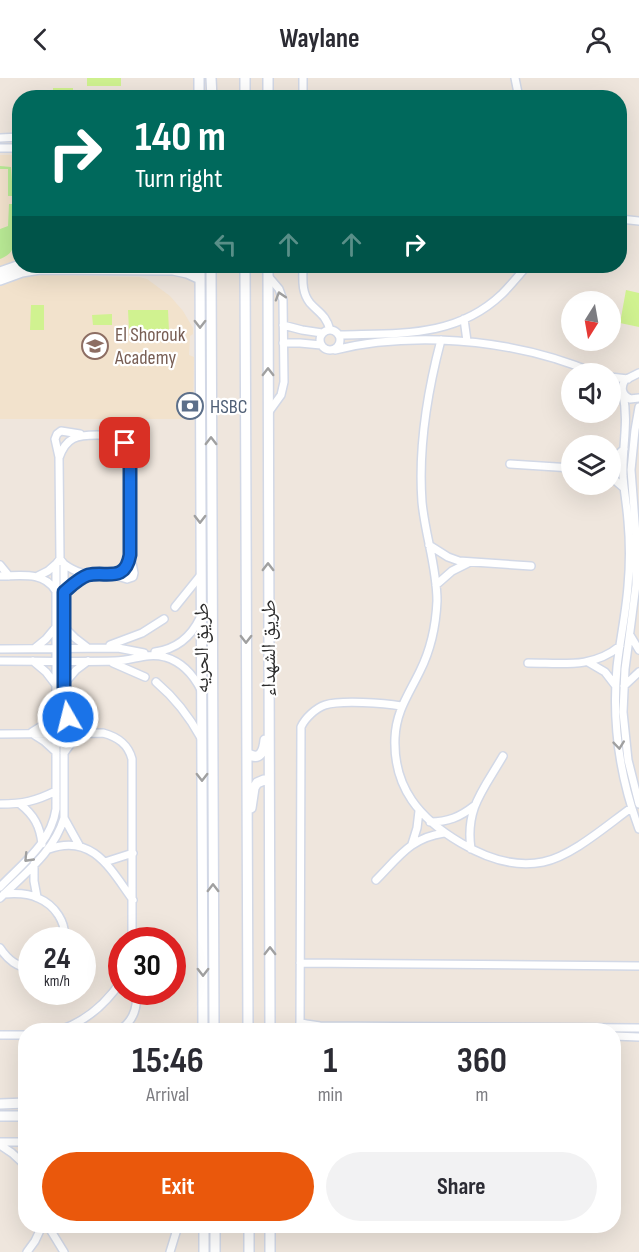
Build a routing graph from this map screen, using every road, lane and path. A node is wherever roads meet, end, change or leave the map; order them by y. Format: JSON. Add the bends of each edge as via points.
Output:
{"nodes":[{"id":1,"x":19,"y":273,"type":"edge"},
{"id":2,"x":187,"y":273,"type":"edge"},
{"id":3,"x":200,"y":273,"type":"edge"},
{"id":4,"x":211,"y":273,"type":"edge"},
{"id":5,"x":245,"y":273,"type":"edge"},
{"id":6,"x":303,"y":273,"type":"edge"},
{"id":7,"x":521,"y":273,"type":"edge"},
{"id":8,"x":268,"y":276,"type":"joint"},
{"id":9,"x":200,"y":279,"type":"junction"},
{"id":10,"x":0,"y":280,"type":"edge"},
{"id":11,"x":464,"y":319,"type":"junction"},
{"id":12,"x":283,"y":325,"type":"junction"},
{"id":13,"x":326,"y":332,"type":"junction"},
{"id":14,"x":340,"y":335,"type":"junction"},
{"id":15,"x":441,"y":340,"type":"junction"},
{"id":16,"x":467,"y":341,"type":"junction"},
{"id":17,"x":283,"y":343,"type":"junction"},
{"id":18,"x":321,"y":345,"type":"junction"},
{"id":19,"x":200,"y":349,"type":"junction"},
{"id":20,"x":211,"y":349,"type":"junction"},
{"id":21,"x":335,"y":350,"type":"junction"},
{"id":22,"x":569,"y":363,"type":"edge"},
{"id":23,"x":634,"y":377,"type":"edge"},
{"id":24,"x":623,"y":392,"type":"junction"},
{"id":25,"x":639,"y":398,"type":"edge"},
{"id":26,"x":639,"y":407,"type":"edge"},
{"id":27,"x":268,"y":412,"type":"junction"},
{"id":28,"x":82,"y":435,"type":"junction"},
{"id":29,"x":633,"y":442,"type":"junction"},
{"id":30,"x":624,"y":449,"type":"junction"},
{"id":31,"x":621,"y":452,"type":"edge"},
{"id":32,"x":639,"y":453,"type":"edge"},
{"id":33,"x":59,"y":458,"type":"junction"},
{"id":34,"x":510,"y":464,"type":"dead end"},
{"id":35,"x":561,"y":467,"type":"edge"},
{"id":36,"x":621,"y":486,"type":"edge"},
{"id":37,"x":639,"y":487,"type":"edge"},
{"id":38,"x":624,"y":489,"type":"junction"},
{"id":39,"x":634,"y":497,"type":"junction"},
{"id":40,"x":429,"y":545,"type":"junction"},
{"id":41,"x":130,"y":555,"type":"junction"},
{"id":42,"x":60,"y":562,"type":"junction"},
{"id":43,"x":471,"y":563,"type":"junction"},
{"id":44,"x":0,"y":565,"type":"edge"},
{"id":45,"x":531,"y":566,"type":"dead end"},
{"id":46,"x":89,"y":575,"type":"junction"},
{"id":47,"x":114,"y":575,"type":"junction"},
{"id":48,"x":0,"y":576,"type":"edge"},
{"id":49,"x":9,"y":576,"type":"junction"},
{"id":50,"x":38,"y":576,"type":"junction"},
{"id":51,"x":200,"y":576,"type":"junction"},
{"id":52,"x":436,"y":585,"type":"junction"},
{"id":53,"x":60,"y":591,"type":"junction"},
{"id":54,"x":200,"y":600,"type":"junction"},
{"id":55,"x":212,"y":600,"type":"junction"},
{"id":56,"x":175,"y":607,"type":"dead end"},
{"id":57,"x":200,"y":618,"type":"junction"},
{"id":58,"x":164,"y":619,"type":"dead end"},
{"id":59,"x":60,"y":627,"type":"junction"},
{"id":60,"x":630,"y":635,"type":"junction"},
{"id":61,"x":620,"y":646,"type":"junction"},
{"id":62,"x":60,"y":648,"type":"junction"},
{"id":63,"x":88,"y":648,"type":"junction"},
{"id":64,"x":103,"y":648,"type":"junction"},
{"id":65,"x":0,"y":649,"type":"edge"},
{"id":66,"x":34,"y":649,"type":"junction"},
{"id":67,"x":639,"y":650,"type":"edge"},
{"id":68,"x":0,"y":661,"type":"edge"},
{"id":69,"x":33,"y":661,"type":"junction"},
{"id":70,"x":60,"y":661,"type":"junction"},
{"id":71,"x":88,"y":661,"type":"junction"},
{"id":72,"x":108,"y":661,"type":"junction"},
{"id":73,"x":588,"y":662,"type":"junction"},
{"id":74,"x":528,"y":663,"type":"dead end"},
{"id":75,"x":639,"y":672,"type":"edge"},
{"id":76,"x":145,"y":677,"type":"dead end"},
{"id":77,"x":156,"y":682,"type":"dead end"},
{"id":78,"x":60,"y":684,"type":"junction"},
{"id":79,"x":620,"y":687,"type":"junction"},
{"id":80,"x":201,"y":690,"type":"junction"},
{"id":81,"x":201,"y":706,"type":"junction"},
{"id":82,"x":212,"y":706,"type":"junction"},
{"id":83,"x":401,"y":706,"type":"junction"},
{"id":84,"x":60,"y":710,"type":"junction"},
{"id":85,"x":268,"y":727,"type":"junction"},
{"id":86,"x":30,"y":733,"type":"junction"},
{"id":87,"x":60,"y":733,"type":"junction"},
{"id":88,"x":83,"y":733,"type":"junction"},
{"id":89,"x":0,"y":734,"type":"edge"},
{"id":90,"x":202,"y":740,"type":"junction"},
{"id":91,"x":60,"y":752,"type":"junction"},
{"id":92,"x":247,"y":753,"type":"junction"},
{"id":93,"x":503,"y":756,"type":"dead end"},
{"id":94,"x":269,"y":782,"type":"junction"},
{"id":95,"x":56,"y":791,"type":"junction"},
{"id":96,"x":639,"y":803,"type":"edge"},
{"id":97,"x":0,"y":804,"type":"edge"},
{"id":98,"x":20,"y":804,"type":"junction"},
{"id":99,"x":474,"y":806,"type":"junction"},
{"id":100,"x":631,"y":808,"type":"junction"},
{"id":101,"x":419,"y":811,"type":"junction"},
{"id":102,"x":247,"y":817,"type":"junction"},
{"id":103,"x":64,"y":818,"type":"junction"},
{"id":104,"x":430,"y":822,"type":"junction"},
{"id":105,"x":639,"y":829,"type":"edge"},
{"id":106,"x":444,"y":833,"type":"junction"},
{"id":107,"x":42,"y":844,"type":"junction"},
{"id":108,"x":412,"y":844,"type":"junction"},
{"id":109,"x":79,"y":845,"type":"junction"},
{"id":110,"x":49,"y":849,"type":"junction"},
{"id":111,"x":471,"y":849,"type":"junction"},
{"id":112,"x":133,"y":853,"type":"junction"},
{"id":113,"x":105,"y":862,"type":"junction"},
{"id":114,"x":34,"y":864,"type":"junction"},
{"id":115,"x":376,"y":880,"type":"dead end"},
{"id":116,"x":0,"y":887,"type":"edge"},
{"id":117,"x":2,"y":896,"type":"edge"},
{"id":118,"x":37,"y":897,"type":"junction"},
{"id":119,"x":133,"y":900,"type":"junction"},
{"id":120,"x":63,"y":927,"type":"edge"},
{"id":121,"x":132,"y":927,"type":"edge"},
{"id":122,"x":0,"y":948,"type":"edge"},
{"id":123,"x":300,"y":963,"type":"junction"},
{"id":124,"x":18,"y":965,"type":"edge"},
{"id":125,"x":639,"y":966,"type":"edge"},
{"id":126,"x":108,"y":998,"type":"edge"},
{"id":127,"x":136,"y":1005,"type":"edge"},
{"id":128,"x":203,"y":1011,"type":"junction"},
{"id":129,"x":300,"y":1022,"type":"joint"},
{"id":130,"x":76,"y":1023,"type":"edge"},
{"id":131,"x":128,"y":1023,"type":"edge"},
{"id":132,"x":199,"y":1023,"type":"edge"},
{"id":133,"x":203,"y":1023,"type":"edge"},
{"id":134,"x":214,"y":1023,"type":"edge"},
{"id":135,"x":248,"y":1023,"type":"edge"},
{"id":136,"x":270,"y":1023,"type":"edge"},
{"id":137,"x":303,"y":1023,"type":"edge"},
{"id":138,"x":621,"y":1028,"type":"edge"},
{"id":139,"x":639,"y":1028,"type":"edge"},
{"id":140,"x":0,"y":1033,"type":"edge"},
{"id":141,"x":18,"y":1035,"type":"edge"},
{"id":142,"x":621,"y":1036,"type":"edge"},
{"id":143,"x":639,"y":1036,"type":"edge"},
{"id":144,"x":18,"y":1103,"type":"edge"},
{"id":145,"x":0,"y":1104,"type":"edge"},
{"id":146,"x":0,"y":1116,"type":"edge"},
{"id":147,"x":18,"y":1116,"type":"edge"},
{"id":148,"x":18,"y":1142,"type":"edge"},
{"id":149,"x":0,"y":1143,"type":"edge"},
{"id":150,"x":18,"y":1159,"type":"edge"},
{"id":151,"x":38,"y":1233,"type":"edge"},
{"id":152,"x":52,"y":1233,"type":"edge"},
{"id":153,"x":176,"y":1233,"type":"edge"},
{"id":154,"x":204,"y":1233,"type":"edge"},
{"id":155,"x":215,"y":1233,"type":"edge"},
{"id":156,"x":249,"y":1233,"type":"edge"},
{"id":157,"x":270,"y":1233,"type":"edge"},
{"id":158,"x":27,"y":1252,"type":"edge"},
{"id":159,"x":64,"y":1252,"type":"edge"},
{"id":160,"x":170,"y":1252,"type":"edge"},
{"id":161,"x":204,"y":1252,"type":"edge"},
{"id":162,"x":215,"y":1252,"type":"edge"},
{"id":163,"x":249,"y":1252,"type":"edge"},
{"id":164,"x":270,"y":1252,"type":"edge"}],
"edges":[{"from":1,"to":10,"type":"street"},
{"from":2,"to":9,"type":"street"},
{"from":3,"to":9,"type":"street","name":"طريق الحريه"},
{"from":4,"to":20,"type":"street","name":"طريق الحريه"},
{"from":5,"to":92,"type":"street","name":"طريق الشهداء","one_way":true},
{"from":6,"to":13,"type":"street","via":[[306,297],[325,318]]},
{"from":7,"to":11,"type":"street","via":[[490,304]]},
{"from":12,"to":8,"type":"street","one_way":true,"via":[[282,296]]},
{"from":27,"to":8,"type":"street","name":"طريق الشهداء","one_way":true},
{"from":9,"to":19,"type":"street","name":"طريق الحريه","one_way":true},
{"from":11,"to":14,"type":"street","via":[[423,332]]},
{"from":11,"to":16,"type":"street"},
{"from":12,"to":13,"type":"street"},
{"from":12,"to":17,"type":"street"},
{"from":13,"to":14,"type":"street"},
{"from":13,"to":18,"type":"street","via":[[320,337]]},
{"from":14,"to":21,"type":"street"},
{"from":15,"to":16,"type":"street"},
{"from":15,"to":21,"type":"street","via":[[387,341]]},
{"from":15,"to":40,"type":"street","via":[[427,402],[421,456],[422,503]]},
{"from":16,"to":22,"type":"street","via":[[527,350]]},
{"from":17,"to":18,"type":"street"},
{"from":17,"to":27,"type":"street","via":[[282,391]]},
{"from":18,"to":21,"type":"street"},
{"from":19,"to":20,"type":"street"},
{"from":19,"to":51,"type":"street","name":"طريق الحريه","one_way":true},
{"from":55,"to":20,"type":"street","name":"طريق الحريه","one_way":true},
{"from":23,"to":24,"type":"street","via":[[623,383]]},
{"from":24,"to":25,"type":"street","via":[[630,399]]},
{"from":24,"to":30,"type":"street","via":[[627,420]]},
{"from":26,"to":29,"type":"street"},
{"from":85,"to":27,"type":"street","name":"طريق الشهداء","one_way":true},
{"from":28,"to":33,"type":"street","via":[[65,445]]},
{"from":28,"to":33,"type":"street","via":[[61,431],[57,434]]},
{"from":28,"to":41,"type":"street","via":[[113,436],[128,449]]},
{"from":29,"to":32,"type":"street"},
{"from":29,"to":39,"type":"street"},
{"from":30,"to":31,"type":"street"},
{"from":30,"to":38,"type":"street"},
{"from":33,"to":42,"type":"street"},
{"from":34,"to":35,"type":"street"},
{"from":36,"to":38,"type":"street"},
{"from":37,"to":39,"type":"street"},
{"from":38,"to":61,"type":"street","via":[[629,535],[628,585]]},
{"from":39,"to":60,"type":"street","via":[[636,577]]},
{"from":40,"to":43,"type":"street","via":[[448,557]]},
{"from":40,"to":52,"type":"street"},
{"from":41,"to":47,"type":"street","via":[[126,568]]},
{"from":41,"to":47,"type":"street","via":[[133,577]]},
{"from":42,"to":46,"type":"street"},
{"from":42,"to":50,"type":"street"},
{"from":42,"to":53,"type":"street"},
{"from":43,"to":45,"type":"street"},
{"from":43,"to":52,"type":"street","via":[[452,571]]},
{"from":44,"to":49,"type":"street"},
{"from":46,"to":47,"type":"street"},
{"from":46,"to":53,"type":"street"},
{"from":48,"to":49,"type":"street"},
{"from":49,"to":50,"type":"street"},
{"from":50,"to":53,"type":"street"},
{"from":51,"to":54,"type":"street","name":"طريق الحريه"},
{"from":51,"to":56,"type":"street"},
{"from":52,"to":83,"type":"street","via":[[430,644]]},
{"from":53,"to":59,"type":"street"},
{"from":54,"to":55,"type":"street"},
{"from":54,"to":57,"type":"street","name":"طريق الحريه"},
{"from":55,"to":82,"type":"street","name":"طريق الحريه"},
{"from":57,"to":64,"type":"street","via":[[191,634],[167,650],[148,653]]},
{"from":57,"to":80,"type":"street","name":"طريق الحريه"},
{"from":58,"to":64,"type":"street","via":[[142,633]]},
{"from":59,"to":62,"type":"street"},
{"from":59,"to":63,"type":"street"},
{"from":59,"to":66,"type":"street"},
{"from":60,"to":67,"type":"street"},
{"from":60,"to":79,"type":"street"},
{"from":61,"to":73,"type":"street","via":[[605,657]]},
{"from":61,"to":79,"type":"street"},
{"from":62,"to":63,"type":"street"},
{"from":62,"to":66,"type":"street"},
{"from":62,"to":70,"type":"street"},
{"from":63,"to":64,"type":"street"},
{"from":65,"to":66,"type":"street"},
{"from":68,"to":69,"type":"street"},
{"from":69,"to":70,"type":"street"},
{"from":69,"to":78,"type":"street"},
{"from":70,"to":71,"type":"street"},
{"from":70,"to":78,"type":"street"},
{"from":71,"to":72,"type":"street"},
{"from":71,"to":78,"type":"street"},
{"from":72,"to":76,"type":"street"},
{"from":72,"to":80,"type":"street","via":[[148,655],[167,657],[184,666]]},
{"from":73,"to":74,"type":"street"},
{"from":73,"to":79,"type":"street"},
{"from":75,"to":79,"type":"street"},
{"from":77,"to":90,"type":"street","via":[[178,702]]},
{"from":78,"to":84,"type":"street"},
{"from":79,"to":96,"type":"street","via":[[628,760]]},
{"from":79,"to":100,"type":"street","one_way":true,"via":[[616,722]]},
{"from":80,"to":81,"type":"street","name":"طريق الحريه"},
{"from":81,"to":82,"type":"street"},
{"from":81,"to":90,"type":"street","name":"طريق الحريه"},
{"from":134,"to":82,"type":"street","name":"طريق الحريه","one_way":true},
{"from":83,"to":101,"type":"street","via":[[395,737],[396,761],[403,784]]},
{"from":83,"to":123,"type":"street","via":[[331,704],[319,708],[301,727]]},
{"from":84,"to":86,"type":"street"},
{"from":84,"to":87,"type":"street"},
{"from":84,"to":88,"type":"street"},
{"from":85,"to":92,"type":"street","via":[[261,753]]},
{"from":85,"to":94,"type":"street","name":"طريق الشهداء"},
{"from":86,"to":87,"type":"street"},
{"from":86,"to":89,"type":"street"},
{"from":86,"to":91,"type":"street"},
{"from":87,"to":88,"type":"street"},
{"from":87,"to":91,"type":"street"},
{"from":88,"to":91,"type":"street"},
{"from":88,"to":112,"type":"street","via":[[114,736],[131,755]]},
{"from":90,"to":128,"type":"street","name":"طريق الحريه","one_way":true},
{"from":91,"to":95,"type":"street"},
{"from":91,"to":103,"type":"street"},
{"from":92,"to":102,"type":"street","name":"طريق الشهداء"},
{"from":93,"to":99,"type":"street"},
{"from":94,"to":102,"type":"street","via":[[262,780],[255,785]]},
{"from":136,"to":94,"type":"street","name":"طريق الشهداء","one_way":true},
{"from":95,"to":98,"type":"street"},
{"from":95,"to":107,"type":"street","via":[[55,817]]},
{"from":97,"to":98,"type":"street"},
{"from":98,"to":107,"type":"street","via":[[36,821]]},
{"from":99,"to":104,"type":"street","via":[[454,819]]},
{"from":99,"to":111,"type":"street","via":[[469,827]]},
{"from":100,"to":105,"type":"street"},
{"from":100,"to":111,"type":"street","via":[[575,848],[543,862],[507,862]]},
{"from":101,"to":104,"type":"street"},
{"from":101,"to":108,"type":"street"},
{"from":102,"to":135,"type":"street","name":"طريق الشهداء"},
{"from":103,"to":109,"type":"street"},
{"from":103,"to":110,"type":"street"},
{"from":104,"to":106,"type":"street"},
{"from":106,"to":108,"type":"street"},
{"from":106,"to":111,"type":"street"},
{"from":107,"to":116,"type":"street","one_way":true},
{"from":108,"to":115,"type":"street"},
{"from":109,"to":110,"type":"street"},
{"from":109,"to":113,"type":"street"},
{"from":110,"to":114,"type":"street"},
{"from":112,"to":113,"type":"street"},
{"from":112,"to":119,"type":"street"},
{"from":113,"to":119,"type":"street"},
{"from":114,"to":117,"type":"street"},
{"from":114,"to":118,"type":"street"},
{"from":117,"to":118,"type":"street"},
{"from":118,"to":120,"type":"street","via":[[58,914]]},
{"from":119,"to":121,"type":"street"},
{"from":122,"to":124,"type":"street"},
{"from":123,"to":125,"type":"street"},
{"from":123,"to":129,"type":"street"},
{"from":126,"to":130,"type":"street"},
{"from":127,"to":131,"type":"street"},
{"from":128,"to":132,"type":"street"},
{"from":128,"to":133,"type":"street","name":"طريق الحريه"},
{"from":129,"to":137,"type":"street"},
{"from":138,"to":139,"type":"street"},
{"from":140,"to":141,"type":"street"},
{"from":142,"to":143,"type":"street"},
{"from":144,"to":145,"type":"street"},
{"from":146,"to":147,"type":"street"},
{"from":148,"to":149,"type":"street"},
{"from":149,"to":150,"type":"street"},
{"from":151,"to":158,"type":"street"},
{"from":152,"to":159,"type":"street"},
{"from":153,"to":160,"type":"street"},
{"from":154,"to":161,"type":"street"},
{"from":155,"to":162,"type":"street"},
{"from":156,"to":163,"type":"street"},
{"from":157,"to":164,"type":"street"}]}
